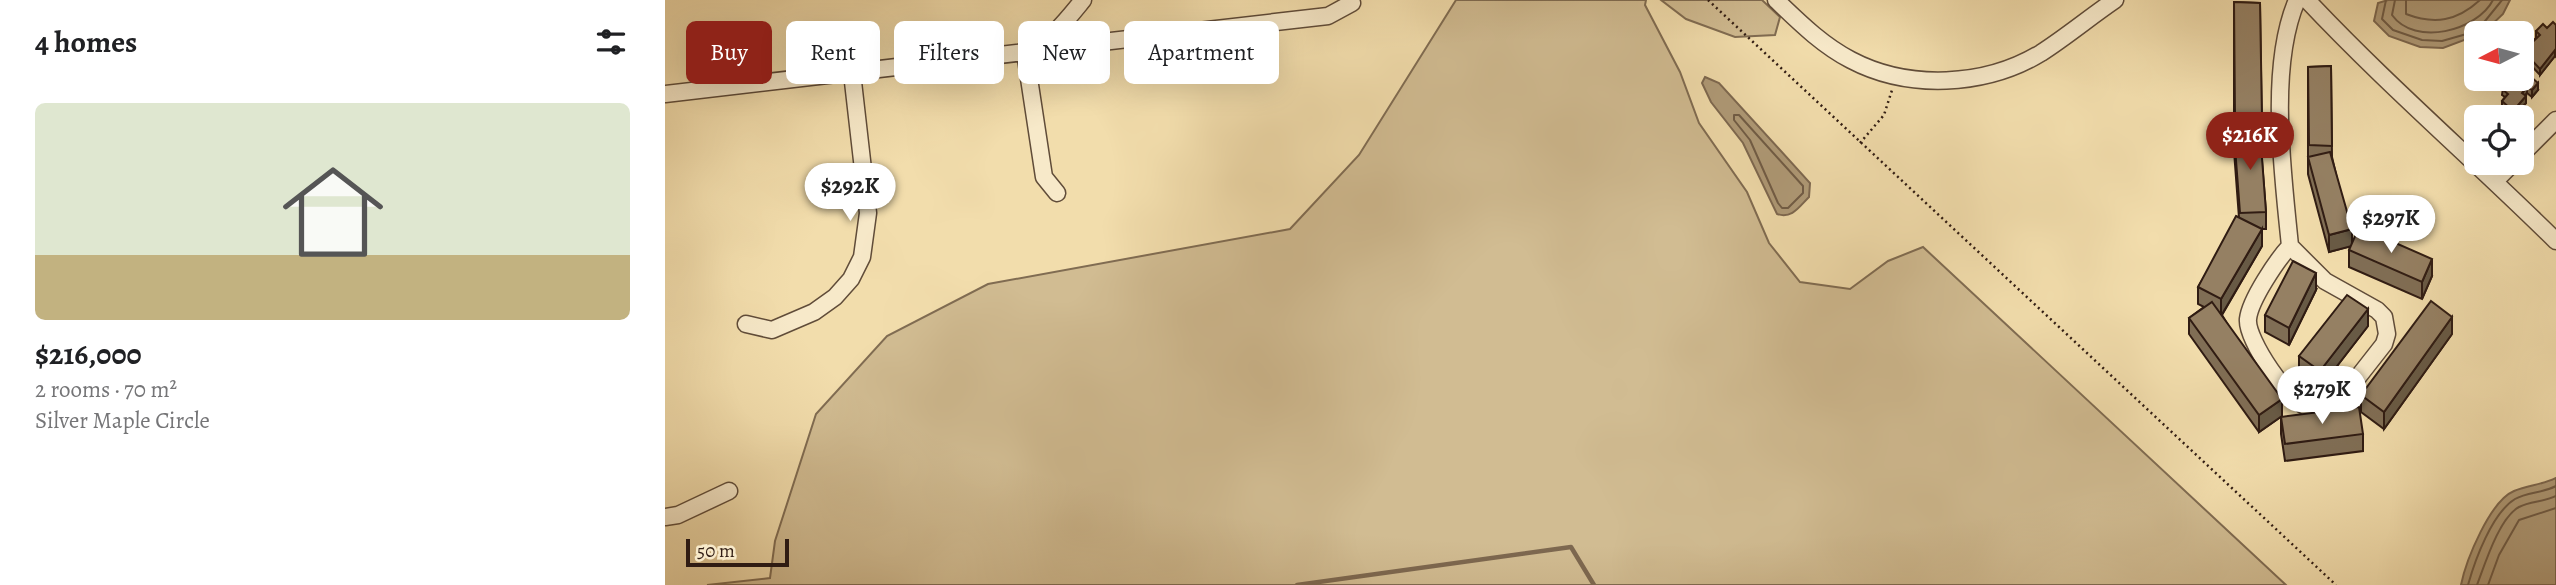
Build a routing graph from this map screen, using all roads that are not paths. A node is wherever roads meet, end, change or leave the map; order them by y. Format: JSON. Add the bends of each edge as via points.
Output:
{"nodes":[{"id":1,"x":1083,"y":0,"type":"edge"},
{"id":2,"x":1776,"y":0,"type":"edge"},
{"id":3,"x":2115,"y":0,"type":"edge"},
{"id":4,"x":2297,"y":0,"type":"edge"},
{"id":5,"x":2307,"y":0,"type":"edge"},
{"id":6,"x":1352,"y":3,"type":"dead end"},
{"id":7,"x":1066,"y":21,"type":"edge"},
{"id":8,"x":1110,"y":41,"type":"edge"},
{"id":9,"x":1018,"y":53,"type":"edge"},
{"id":10,"x":880,"y":70,"type":"edge"},
{"id":11,"x":786,"y":80,"type":"edge"},
{"id":12,"x":853,"y":84,"type":"edge"},
{"id":13,"x":1030,"y":84,"type":"edge"},
{"id":14,"x":665,"y":94,"type":"edge"},
{"id":15,"x":2556,"y":120,"type":"edge"},
{"id":16,"x":2534,"y":142,"type":"edge"},
{"id":17,"x":2500,"y":175,"type":"edge"},
{"id":18,"x":2495,"y":180,"type":"junction"},
{"id":19,"x":1056,"y":193,"type":"dead end"},
{"id":20,"x":2556,"y":241,"type":"edge"},
{"id":21,"x":2290,"y":246,"type":"junction"},
{"id":22,"x":746,"y":324,"type":"dead end"},
{"id":23,"x":729,"y":491,"type":"dead end"},
{"id":24,"x":665,"y":517,"type":"edge"}],
"edges":[{"from":1,"to":7,"type":"street"},
{"from":2,"to":3,"type":"street","via":[[1810,33],[1864,67],[1895,76],[1945,81],[1979,78],[2010,68],[2040,53]]},
{"from":4,"to":21,"type":"street","via":[[2281,55],[2283,177]]},
{"from":5,"to":18,"type":"street","via":[[2375,70]]},
{"from":6,"to":8,"type":"street","via":[[1328,16]]},
{"from":9,"to":10,"type":"street"},
{"from":11,"to":14,"type":"street"},
{"from":12,"to":22,"type":"street","via":[[869,213],[862,257],[852,279],[814,312],[772,330]]},
{"from":13,"to":19,"type":"street","via":[[1044,177]]},
{"from":15,"to":16,"type":"street"},
{"from":17,"to":18,"type":"street"},
{"from":18,"to":20,"type":"street"},
{"from":21,"to":21,"type":"street","via":[[2279,257],[2249,312],[2248,328],[2254,345],[2294,400],[2319,408],[2344,395],[2384,344],[2386,325],[2377,310],[2325,281]]},
{"from":23,"to":24,"type":"street"}]}
